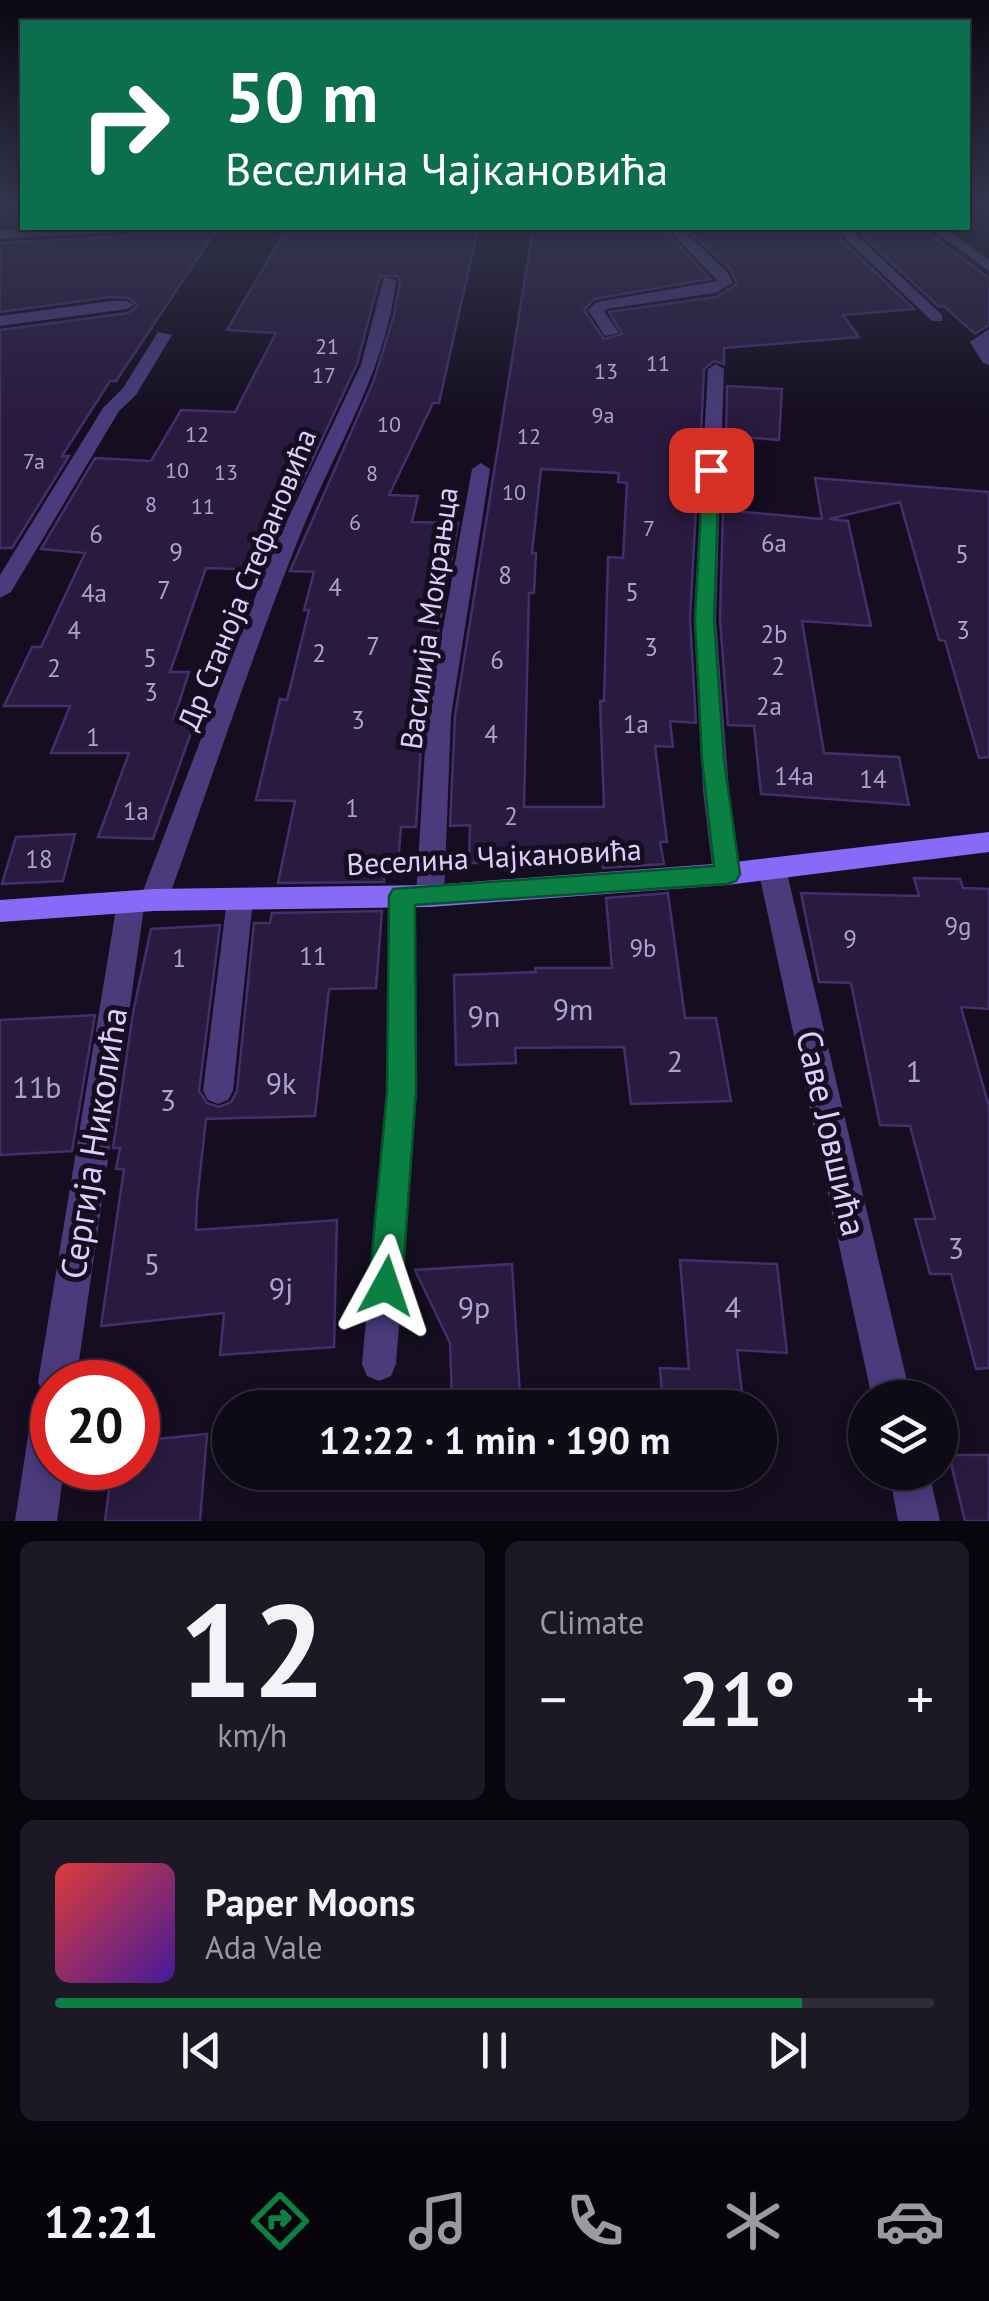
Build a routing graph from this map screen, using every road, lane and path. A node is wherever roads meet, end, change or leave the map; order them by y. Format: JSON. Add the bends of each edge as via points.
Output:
{"nodes":[{"id":1,"x":723,"y":276,"type":"edge"},
{"id":2,"x":892,"y":276,"type":"edge"},
{"id":3,"x":390,"y":280,"type":"dead end"},
{"id":4,"x":127,"y":304,"type":"dead end"},
{"id":5,"x":937,"y":318,"type":"dead end"},
{"id":6,"x":0,"y":321,"type":"edge"},
{"id":7,"x":610,"y":333,"type":"dead end"},
{"id":8,"x":989,"y":334,"type":"edge"},
{"id":9,"x":164,"y":336,"type":"dead end"},
{"id":10,"x":989,"y":360,"type":"edge"},
{"id":11,"x":716,"y":369,"type":"dead end"},
{"id":12,"x":481,"y":469,"type":"dead end"},
{"id":13,"x":0,"y":592,"type":"edge"},
{"id":14,"x":989,"y":842,"type":"edge"},
{"id":15,"x":772,"y":869,"type":"junction"},
{"id":16,"x":727,"y":874,"type":"junction"},
{"id":17,"x":416,"y":896,"type":"junction"},
{"id":18,"x":240,"y":899,"type":"junction"},
{"id":19,"x":142,"y":902,"type":"junction"},
{"id":20,"x":0,"y":911,"type":"edge"},
{"id":21,"x":218,"y":1090,"type":"dead end"},
{"id":22,"x":60,"y":1360,"type":"edge"},
{"id":23,"x":379,"y":1364,"type":"dead end"},
{"id":24,"x":888,"y":1380,"type":"edge"},
{"id":25,"x":40,"y":1490,"type":"edge"},
{"id":26,"x":912,"y":1490,"type":"edge"},
{"id":27,"x":36,"y":1521,"type":"edge"},
{"id":28,"x":920,"y":1521,"type":"edge"}],
"edges":[{"from":1,"to":7,"type":"street","via":[[726,283],[714,289],[602,305],[596,310]]},
{"from":2,"to":5,"type":"lane"},
{"from":3,"to":19,"type":"street","name":"Др Станоја Стефановића","via":[[378,348],[304,500]]},
{"from":4,"to":6,"type":"street"},
{"from":8,"to":10,"type":"street","via":[[978,342]]},
{"from":9,"to":13,"type":"street"},
{"from":11,"to":16,"type":"street","via":[[704,619]]},
{"from":12,"to":17,"type":"street","name":"Василија Мокрањца"},
{"from":14,"to":15,"type":"street","name":"Веселина Чајкановића"},
{"from":15,"to":16,"type":"street","name":"Веселина Чајкановића"},
{"from":15,"to":24,"type":"street","name":"Саве Јовшића"},
{"from":16,"to":17,"type":"street","name":"Веселина Чајкановића"},
{"from":17,"to":18,"type":"street","name":"Веселина Чајкановића"},
{"from":17,"to":23,"type":"lane"},
{"from":18,"to":19,"type":"street","name":"Веселина Чајкановића"},
{"from":18,"to":21,"type":"lane"},
{"from":19,"to":20,"type":"street","name":"Веселина Чајкановића"},
{"from":19,"to":22,"type":"street","name":"Сергија Николића"},
{"from":25,"to":27,"type":"street"},
{"from":26,"to":28,"type":"street"}]}
